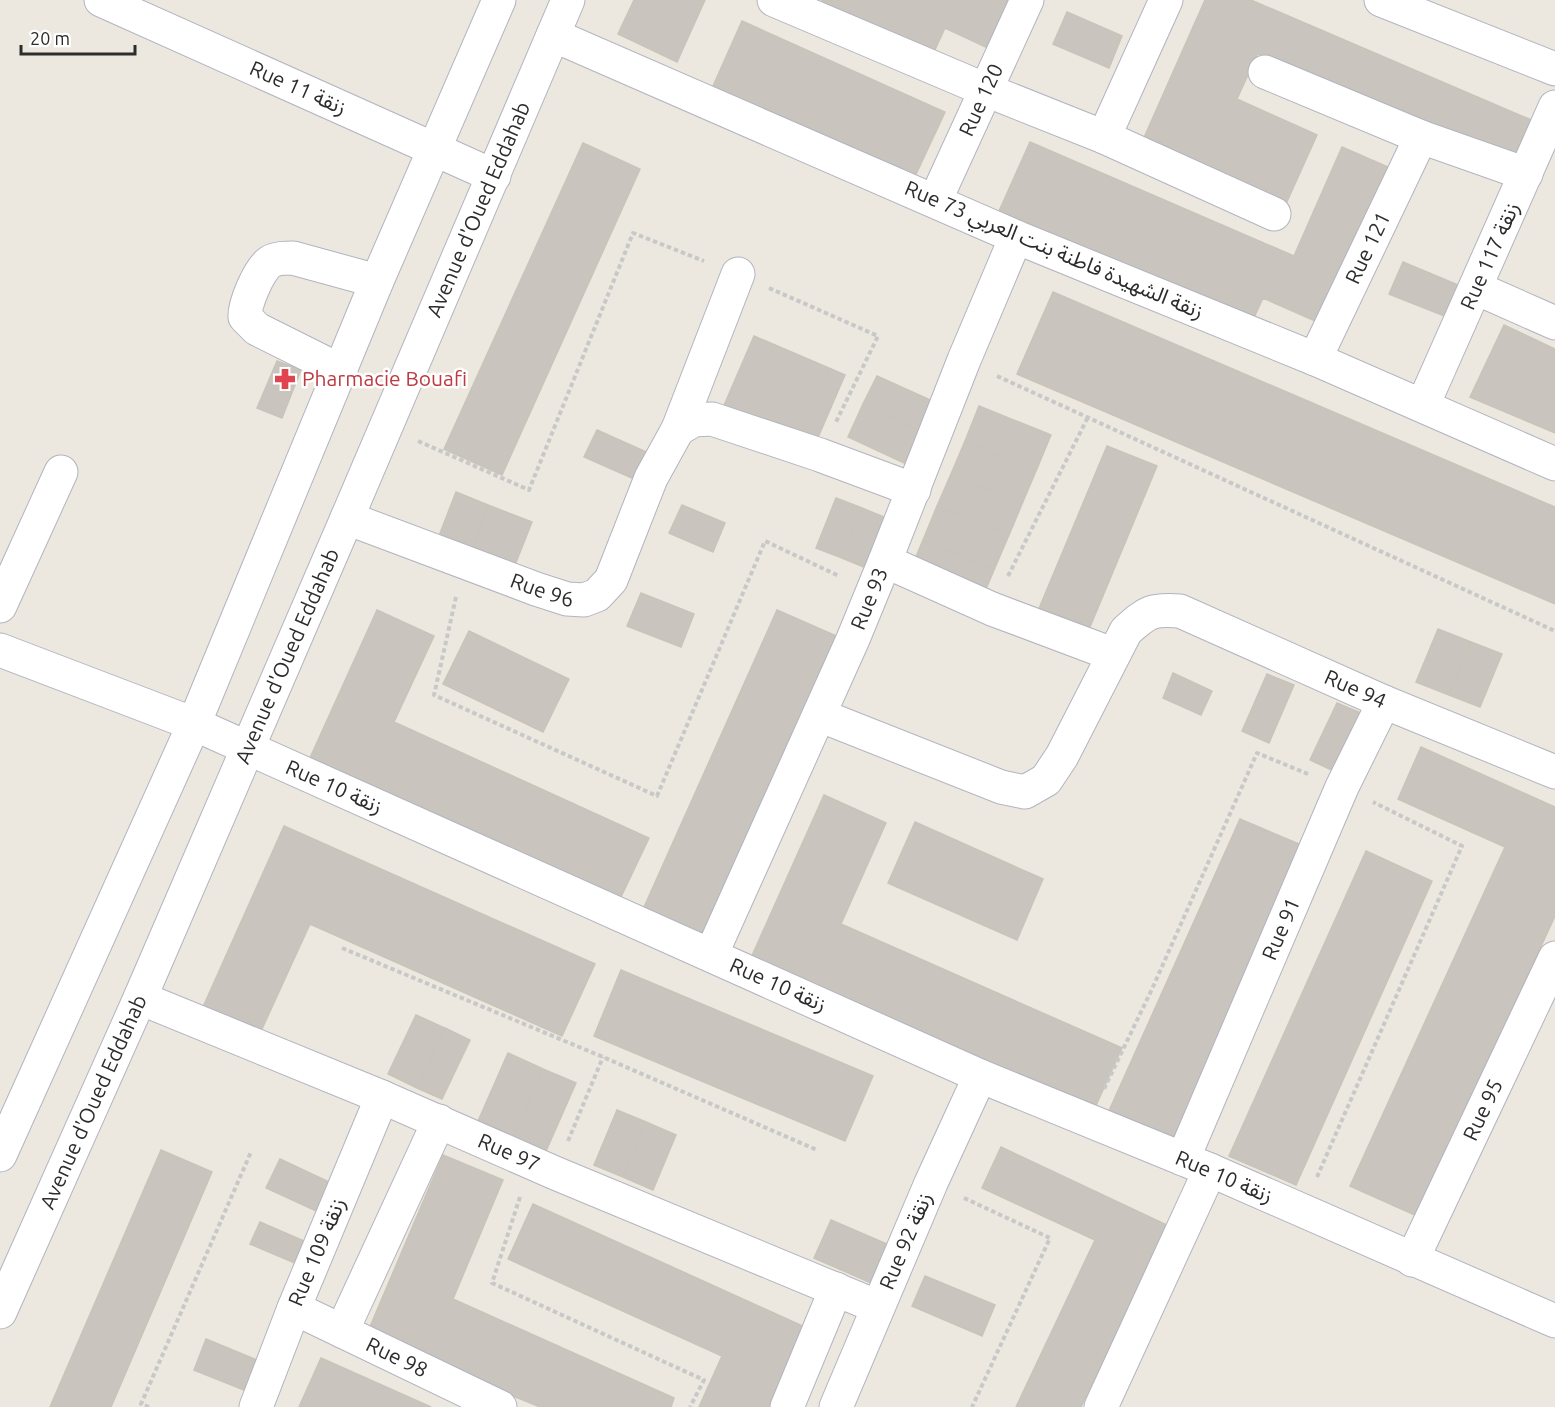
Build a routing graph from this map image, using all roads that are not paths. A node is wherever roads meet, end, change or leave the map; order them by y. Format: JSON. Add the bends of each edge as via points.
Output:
{"nodes":[{"id":1,"x":101,"y":0,"type":"edge"},
{"id":2,"x":498,"y":0,"type":"edge"},
{"id":3,"x":568,"y":0,"type":"edge"},
{"id":4,"x":774,"y":0,"type":"edge"},
{"id":5,"x":1027,"y":0,"type":"edge"},
{"id":6,"x":1166,"y":0,"type":"edge"},
{"id":7,"x":1381,"y":0,"type":"edge"},
{"id":8,"x":1415,"y":6,"type":"edge"},
{"id":9,"x":553,"y":35,"type":"junction"},
{"id":10,"x":1555,"y":69,"type":"edge"},
{"id":11,"x":1265,"y":72,"type":"dead end"},
{"id":12,"x":986,"y":90,"type":"junction"},
{"id":13,"x":1555,"y":107,"type":"edge"},
{"id":14,"x":1104,"y":137,"type":"junction"},
{"id":15,"x":1421,"y":137,"type":"junction"},
{"id":16,"x":433,"y":150,"type":"junction"},
{"id":17,"x":1526,"y":174,"type":"junction"},
{"id":18,"x":494,"y":177,"type":"junction"},
{"id":19,"x":935,"y":201,"type":"junction"},
{"id":20,"x":1274,"y":214,"type":"dead end"},
{"id":21,"x":1016,"y":237,"type":"junction"},
{"id":22,"x":738,"y":274,"type":"road end"},
{"id":23,"x":377,"y":281,"type":"junction"},
{"id":24,"x":1476,"y":288,"type":"junction"},
{"id":25,"x":1555,"y":323,"type":"edge"},
{"id":26,"x":1315,"y":359,"type":"junction"},
{"id":27,"x":341,"y":371,"type":"junction"},
{"id":28,"x":1423,"y":405,"type":"junction"},
{"id":29,"x":678,"y":429,"type":"junction"},
{"id":30,"x":1555,"y":464,"type":"edge"},
{"id":31,"x":61,"y":472,"type":"dead end"},
{"id":32,"x":914,"y":490,"type":"junction"},
{"id":33,"x":347,"y":518,"type":"junction"},
{"id":34,"x":885,"y":561,"type":"junction"},
{"id":35,"x":0,"y":606,"type":"edge"},
{"id":36,"x":0,"y":650,"type":"edge"},
{"id":37,"x":1112,"y":654,"type":"junction"},
{"id":38,"x":1384,"y":702,"type":"junction"},
{"id":39,"x":819,"y":715,"type":"junction"},
{"id":40,"x":194,"y":724,"type":"junction"},
{"id":41,"x":247,"y":748,"type":"junction"},
{"id":42,"x":1555,"y":772,"type":"edge"},
{"id":43,"x":711,"y":955,"type":"junction"},
{"id":44,"x":1555,"y":958,"type":"edge"},
{"id":45,"x":140,"y":998,"type":"junction"},
{"id":46,"x":980,"y":1076,"type":"junction"},
{"id":47,"x":382,"y":1097,"type":"junction"},
{"id":48,"x":439,"y":1121,"type":"junction"},
{"id":49,"x":0,"y":1155,"type":"edge"},
{"id":50,"x":1197,"y":1164,"type":"junction"},
{"id":51,"x":1412,"y":1260,"type":"junction"},
{"id":52,"x":9,"y":1267,"type":"edge"},
{"id":53,"x":836,"y":1289,"type":"junction"},
{"id":54,"x":878,"y":1307,"type":"junction"},
{"id":55,"x":294,"y":1308,"type":"junction"},
{"id":56,"x":0,"y":1312,"type":"edge"},
{"id":57,"x":1555,"y":1322,"type":"edge"},
{"id":58,"x":342,"y":1331,"type":"junction"},
{"id":59,"x":256,"y":1407,"type":"edge"},
{"id":60,"x":500,"y":1407,"type":"edge"},
{"id":61,"x":787,"y":1407,"type":"edge"},
{"id":62,"x":836,"y":1407,"type":"edge"},
{"id":63,"x":1101,"y":1407,"type":"edge"}],
"edges":[{"from":1,"to":16,"type":"street","name":"Rue 11 زنقة"},
{"from":2,"to":16,"type":"street"},
{"from":3,"to":9,"type":"street","name":"Avenue d'Oued Eddahab"},
{"from":4,"to":12,"type":"street"},
{"from":5,"to":12,"type":"street","name":"Rue 120"},
{"from":6,"to":14,"type":"street"},
{"from":7,"to":8,"type":"street"},
{"from":8,"to":10,"type":"street"},
{"from":9,"to":18,"type":"street","name":"Avenue d'Oued Eddahab"},
{"from":9,"to":19,"type":"street","name":"Rue 73 زنقة الشهيدة فاطنة بنت العربي"},
{"from":11,"to":15,"type":"street"},
{"from":12,"to":14,"type":"street"},
{"from":12,"to":19,"type":"street","name":"Rue 120"},
{"from":13,"to":17,"type":"street","name":"Rue 117 زنقة"},
{"from":14,"to":20,"type":"street"},
{"from":15,"to":17,"type":"street"},
{"from":15,"to":26,"type":"street","name":"Rue 121"},
{"from":16,"to":18,"type":"street","name":"Rue 11 زنقة"},
{"from":16,"to":23,"type":"street"},
{"from":17,"to":24,"type":"street","name":"Rue 117 زنقة"},
{"from":18,"to":33,"type":"street","name":"Avenue d'Oued Eddahab"},
{"from":19,"to":21,"type":"street","name":"Rue 73 زنقة الشهيدة فاطنة بنت العربي"},
{"from":21,"to":26,"type":"street","name":"Rue 73 زنقة الشهيدة فاطنة بنت العربي"},
{"from":21,"to":32,"type":"street","name":"Rue 93"},
{"from":22,"to":29,"type":"street","name":"Rue 96"},
{"from":23,"to":27,"type":"street"},
{"from":23,"to":27,"type":"street","via":[[293,258],[279,259],[260,273],[244,310],[245,317],[257,329]]},
{"from":24,"to":25,"type":"street"},
{"from":24,"to":28,"type":"street","name":"Rue 117 زنقة"},
{"from":26,"to":28,"type":"street","name":"Rue 73 زنقة الشهيدة فاطنة بنت العربي"},
{"from":27,"to":40,"type":"street"},
{"from":28,"to":30,"type":"street","name":"Rue 73 زنقة الشهيدة فاطنة بنت العربي"},
{"from":29,"to":32,"type":"street","via":[[694,420],[712,419]]},
{"from":29,"to":33,"type":"street","name":"Rue 96","via":[[651,478],[611,580],[597,595],[584,600],[567,599]]},
{"from":31,"to":35,"type":"street"},
{"from":32,"to":34,"type":"street","name":"Rue 93"},
{"from":33,"to":41,"type":"street","name":"Avenue d'Oued Eddahab"},
{"from":34,"to":37,"type":"street","via":[[992,609]]},
{"from":34,"to":39,"type":"street","name":"Rue 93"},
{"from":36,"to":40,"type":"street","name":"Rue 10 زنقة"},
{"from":37,"to":38,"type":"street","name":"Rue 94","via":[[1126,631],[1140,618],[1156,610],[1180,611]]},
{"from":37,"to":39,"type":"street","via":[[1062,756],[1046,780],[1025,792],[1001,787]]},
{"from":38,"to":42,"type":"street","name":"Rue 94"},
{"from":38,"to":50,"type":"street","name":"Rue 91","via":[[1342,787]]},
{"from":39,"to":43,"type":"street","name":"Rue 93"},
{"from":40,"to":41,"type":"street","name":"Rue 10 زنقة"},
{"from":40,"to":49,"type":"street"},
{"from":41,"to":43,"type":"street","name":"Rue 10 زنقة"},
{"from":41,"to":45,"type":"street","name":"Avenue d'Oued Eddahab"},
{"from":43,"to":46,"type":"street","name":"Rue 10 زنقة"},
{"from":44,"to":51,"type":"street","name":"Rue 95"},
{"from":45,"to":47,"type":"street","name":"Rue 97"},
{"from":45,"to":52,"type":"street","name":"Avenue d'Oued Eddahab"},
{"from":46,"to":50,"type":"street","name":"Rue 10 زنقة"},
{"from":46,"to":54,"type":"street","name":"Rue 92 زنقة"},
{"from":47,"to":48,"type":"street","name":"Rue 97"},
{"from":47,"to":55,"type":"street","name":"Rue 109 زنقة"},
{"from":48,"to":53,"type":"street","name":"Rue 97"},
{"from":48,"to":58,"type":"street"},
{"from":50,"to":51,"type":"street","name":"Rue 10 زنقة"},
{"from":50,"to":63,"type":"street","name":"Rue 91"},
{"from":51,"to":57,"type":"street","name":"Rue 10 زنقة"},
{"from":52,"to":56,"type":"street","name":"Avenue d'Oued Eddahab"},
{"from":53,"to":54,"type":"street","name":"Rue 97"},
{"from":53,"to":61,"type":"street"},
{"from":54,"to":62,"type":"street","name":"Rue 92 زنقة"},
{"from":55,"to":58,"type":"street","name":"Rue 98"},
{"from":55,"to":59,"type":"street","name":"Rue 109 زنقة"},
{"from":58,"to":60,"type":"street","name":"Rue 98"}]}
